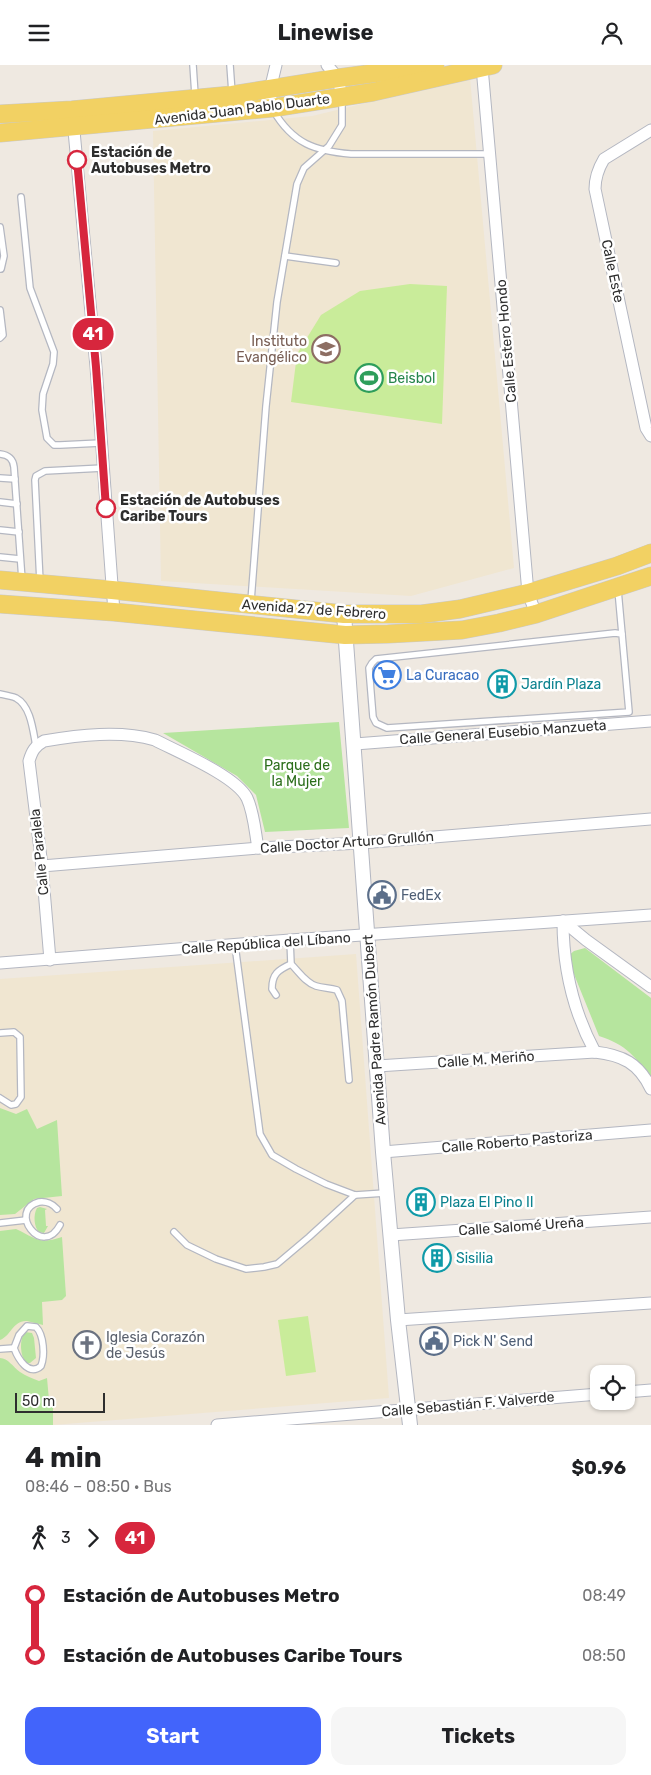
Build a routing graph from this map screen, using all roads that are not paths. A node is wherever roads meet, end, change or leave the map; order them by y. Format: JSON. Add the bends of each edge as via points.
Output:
{"nodes":[{"id":1,"x":193,"y":65,"type":"edge"},
{"id":2,"x":230,"y":65,"type":"edge"},
{"id":3,"x":276,"y":65,"type":"edge"},
{"id":4,"x":435,"y":65,"type":"edge"},
{"id":5,"x":485,"y":66,"type":"edge"},
{"id":6,"x":369,"y":69,"type":"edge"},
{"id":7,"x":332,"y":71,"type":"edge"},
{"id":8,"x":270,"y":90,"type":"junction"},
{"id":9,"x":372,"y":92,"type":"junction"},
{"id":10,"x":232,"y":95,"type":"junction"},
{"id":11,"x":342,"y":97,"type":"junction"},
{"id":12,"x":196,"y":99,"type":"junction"},
{"id":13,"x":272,"y":108,"type":"junction"},
{"id":14,"x":0,"y":114,"type":"edge"},
{"id":15,"x":73,"y":118,"type":"junction"},
{"id":16,"x":651,"y":131,"type":"edge"},
{"id":17,"x":0,"y":133,"type":"edge"},
{"id":18,"x":323,"y":151,"type":"junction"},
{"id":19,"x":490,"y":154,"type":"junction"},
{"id":20,"x":21,"y":197,"type":"dead end"},
{"id":21,"x":0,"y":227,"type":"edge"},
{"id":22,"x":284,"y":256,"type":"junction"},
{"id":23,"x":336,"y":263,"type":"dead end"},
{"id":24,"x":0,"y":269,"type":"edge"},
{"id":25,"x":0,"y":310,"type":"edge"},
{"id":26,"x":0,"y":338,"type":"edge"},
{"id":27,"x":651,"y":436,"type":"edge"},
{"id":28,"x":101,"y":443,"type":"junction"},
{"id":29,"x":0,"y":454,"type":"edge"},
{"id":30,"x":103,"y":468,"type":"junction"},
{"id":31,"x":0,"y":478,"type":"edge"},
{"id":32,"x":15,"y":479,"type":"junction"},
{"id":33,"x":0,"y":502,"type":"edge"},
{"id":34,"x":17,"y":504,"type":"junction"},
{"id":35,"x":0,"y":530,"type":"edge"},
{"id":36,"x":19,"y":532,"type":"junction"},
{"id":37,"x":651,"y":553,"type":"edge"},
{"id":38,"x":0,"y":557,"type":"edge"},
{"id":39,"x":20,"y":559,"type":"junction"},
{"id":40,"x":651,"y":576,"type":"edge"},
{"id":41,"x":0,"y":580,"type":"edge"},
{"id":42,"x":22,"y":582,"type":"junction"},
{"id":43,"x":40,"y":584,"type":"junction"},
{"id":44,"x":617,"y":587,"type":"junction"},
{"id":45,"x":112,"y":590,"type":"junction"},
{"id":46,"x":528,"y":593,"type":"junction"},
{"id":47,"x":0,"y":604,"type":"edge"},
{"id":48,"x":250,"y":604,"type":"junction"},
{"id":49,"x":114,"y":612,"type":"junction"},
{"id":50,"x":344,"y":614,"type":"junction"},
{"id":51,"x":536,"y":614,"type":"junction"},
{"id":52,"x":622,"y":634,"type":"junction"},
{"id":53,"x":345,"y":635,"type":"junction"},
{"id":54,"x":0,"y":694,"type":"edge"},
{"id":55,"x":651,"y":721,"type":"edge"},
{"id":56,"x":354,"y":744,"type":"junction"},
{"id":57,"x":36,"y":746,"type":"junction"},
{"id":58,"x":651,"y":819,"type":"edge"},
{"id":59,"x":361,"y":843,"type":"junction"},
{"id":60,"x":258,"y":848,"type":"junction"},
{"id":61,"x":42,"y":866,"type":"junction"},
{"id":62,"x":651,"y":915,"type":"edge"},
{"id":63,"x":564,"y":921,"type":"junction"},
{"id":64,"x":367,"y":935,"type":"junction"},
{"id":65,"x":290,"y":940,"type":"junction"},
{"id":66,"x":235,"y":945,"type":"junction"},
{"id":67,"x":50,"y":959,"type":"junction"},
{"id":68,"x":0,"y":963,"type":"edge"},
{"id":69,"x":291,"y":965,"type":"junction"},
{"id":70,"x":651,"y":987,"type":"edge"},
{"id":71,"x":276,"y":995,"type":"dead end"},
{"id":72,"x":0,"y":1033,"type":"edge"},
{"id":73,"x":595,"y":1052,"type":"junction"},
{"id":74,"x":377,"y":1066,"type":"junction"},
{"id":75,"x":349,"y":1080,"type":"dead end"},
{"id":76,"x":651,"y":1089,"type":"edge"},
{"id":77,"x":0,"y":1098,"type":"edge"},
{"id":78,"x":651,"y":1130,"type":"edge"},
{"id":79,"x":383,"y":1152,"type":"junction"},
{"id":80,"x":387,"y":1193,"type":"junction"},
{"id":81,"x":355,"y":1195,"type":"junction"},
{"id":82,"x":57,"y":1209,"type":"dead end"},
{"id":83,"x":651,"y":1217,"type":"edge"},
{"id":84,"x":26,"y":1220,"type":"junction"},
{"id":85,"x":0,"y":1223,"type":"edge"},
{"id":86,"x":60,"y":1225,"type":"dead end"},
{"id":87,"x":174,"y":1232,"type":"dead end"},
{"id":88,"x":391,"y":1235,"type":"junction"},
{"id":89,"x":651,"y":1303,"type":"edge"},
{"id":90,"x":398,"y":1320,"type":"junction"},
{"id":91,"x":14,"y":1348,"type":"junction"},
{"id":92,"x":0,"y":1349,"type":"edge"},
{"id":93,"x":651,"y":1389,"type":"edge"},
{"id":94,"x":635,"y":1390,"type":"edge"},
{"id":95,"x":590,"y":1395,"type":"edge"},
{"id":96,"x":408,"y":1409,"type":"junction"},
{"id":97,"x":217,"y":1425,"type":"edge"},
{"id":98,"x":410,"y":1425,"type":"edge"}],
"edges":[{"from":1,"to":12,"type":"lane"},
{"from":2,"to":10,"type":"lane"},
{"from":3,"to":8,"type":"street"},
{"from":4,"to":6,"type":"main road","name":"Avenida Juan Pablo Duarte"},
{"from":5,"to":9,"type":"main road","name":"Avenida Juan Pablo Duarte"},
{"from":5,"to":19,"type":"street","name":"Calle Estero Hondo"},
{"from":6,"to":7,"type":"main road","name":"Avenida Juan Pablo Duarte"},
{"from":6,"to":9,"type":"lane"},
{"from":7,"to":8,"type":"main road","name":"Avenida Juan Pablo Duarte"},
{"from":7,"to":11,"type":"street"},
{"from":8,"to":10,"type":"main road","name":"Avenida Juan Pablo Duarte"},
{"from":8,"to":13,"type":"street"},
{"from":9,"to":11,"type":"main road","name":"Avenida Juan Pablo Duarte"},
{"from":10,"to":12,"type":"main road","name":"Avenida Juan Pablo Duarte"},
{"from":11,"to":13,"type":"main road","name":"Avenida Juan Pablo Duarte"},
{"from":11,"to":18,"type":"lane","via":[[342,125]]},
{"from":12,"to":15,"type":"main road","name":"Avenida Juan Pablo Duarte"},
{"from":13,"to":15,"type":"main road","name":"Avenida Juan Pablo Duarte"},
{"from":13,"to":18,"type":"lane","via":[[294,137]]},
{"from":14,"to":15,"type":"main road","name":"Avenida Juan Pablo Duarte"},
{"from":15,"to":17,"type":"main road","name":"Avenida Juan Pablo Duarte"},
{"from":15,"to":28,"type":"street"},
{"from":16,"to":27,"type":"street","name":"Calle Este","via":[[604,159],[595,180],[595,189],[646,428]]},
{"from":18,"to":19,"type":"lane"},
{"from":18,"to":22,"type":"lane","via":[[304,168],[297,184]]},
{"from":19,"to":46,"type":"street","name":"Calle Estero Hondo"},
{"from":20,"to":28,"type":"lane","via":[[30,288],[54,352],[41,402],[47,438],[54,445]]},
{"from":21,"to":24,"type":"lane","via":[[4,256]]},
{"from":22,"to":23,"type":"lane"},
{"from":22,"to":48,"type":"lane","via":[[266,406]]},
{"from":25,"to":26,"type":"lane","via":[[3,335]]},
{"from":28,"to":30,"type":"street"},
{"from":29,"to":32,"type":"lane","via":[[13,461]]},
{"from":30,"to":43,"type":"lane","via":[[46,471],[36,476]]},
{"from":30,"to":45,"type":"street"},
{"from":31,"to":32,"type":"lane"},
{"from":32,"to":34,"type":"lane"},
{"from":33,"to":34,"type":"lane"},
{"from":34,"to":36,"type":"lane"},
{"from":35,"to":36,"type":"lane"},
{"from":36,"to":39,"type":"lane"},
{"from":37,"to":46,"type":"main road","name":"Avenida 27 de Febrero"},
{"from":38,"to":39,"type":"lane"},
{"from":39,"to":42,"type":"lane"},
{"from":40,"to":44,"type":"main road","name":"Avenida 27 de Febrero"},
{"from":41,"to":42,"type":"main road","name":"Avenida 27 de Febrero"},
{"from":42,"to":43,"type":"main road","name":"Avenida 27 de Febrero"},
{"from":43,"to":45,"type":"main road","name":"Avenida 27 de Febrero"},
{"from":44,"to":51,"type":"main road","name":"Avenida 27 de Febrero"},
{"from":44,"to":52,"type":"lane"},
{"from":45,"to":48,"type":"main road","name":"Avenida 27 de Febrero"},
{"from":45,"to":49,"type":"street"},
{"from":46,"to":50,"type":"main road","name":"Avenida 27 de Febrero","via":[[422,614]]},
{"from":46,"to":51,"type":"street","name":"Calle Estero Hondo"},
{"from":47,"to":49,"type":"main road","name":"Avenida 27 de Febrero"},
{"from":48,"to":50,"type":"main road","name":"Avenida 27 de Febrero"},
{"from":49,"to":53,"type":"main road","name":"Avenida 27 de Febrero"},
{"from":50,"to":53,"type":"street","name":"Avenida Padre Ramón Dubert"},
{"from":51,"to":53,"type":"main road","name":"Avenida 27 de Febrero","via":[[462,630]]},
{"from":52,"to":52,"type":"lane","via":[[376,659],[369,667],[373,717],[376,723],[387,728],[630,712]]},
{"from":53,"to":56,"type":"street","name":"Avenida Padre Ramón Dubert"},
{"from":54,"to":57,"type":"lane","via":[[18,699],[26,710]]},
{"from":55,"to":56,"type":"street","name":"Calle General Eusebio Manzueta"},
{"from":56,"to":59,"type":"street","name":"Avenida Padre Ramón Dubert"},
{"from":57,"to":60,"type":"street","via":[[54,739],[111,734],[155,740],[218,772],[240,788],[250,805]]},
{"from":57,"to":61,"type":"street","name":"Calle Paralela","via":[[29,761]]},
{"from":58,"to":59,"type":"street","name":"Calle Doctor Arturo Grullón"},
{"from":59,"to":60,"type":"street","name":"Calle Doctor Arturo Grullón"},
{"from":59,"to":64,"type":"street","name":"Avenida Padre Ramón Dubert"},
{"from":60,"to":61,"type":"street","name":"Calle Doctor Arturo Grullón"},
{"from":61,"to":67,"type":"street","name":"Calle Paralela"},
{"from":62,"to":63,"type":"street","name":"Calle República del Líbano"},
{"from":63,"to":64,"type":"street","name":"Calle República del Líbano"},
{"from":63,"to":70,"type":"street"},
{"from":63,"to":73,"type":"street","via":[[568,978],[582,1024]]},
{"from":64,"to":65,"type":"street","name":"Calle República del Líbano"},
{"from":64,"to":74,"type":"street","name":"Avenida Padre Ramón Dubert"},
{"from":65,"to":66,"type":"street","name":"Calle República del Líbano"},
{"from":65,"to":69,"type":"lane"},
{"from":66,"to":67,"type":"street","name":"Calle República del Líbano"},
{"from":66,"to":81,"type":"lane","via":[[260,1134],[272,1155],[318,1180]]},
{"from":67,"to":68,"type":"street","name":"Calle República del Líbano"},
{"from":69,"to":71,"type":"lane","via":[[272,980]]},
{"from":69,"to":75,"type":"lane","via":[[308,982],[337,991],[342,1001]]},
{"from":72,"to":77,"type":"lane","via":[[14,1032],[20,1037],[21,1097],[11,1105]]},
{"from":73,"to":74,"type":"street","name":"Calle M. Meriño"},
{"from":73,"to":76,"type":"street","name":"Calle M. Meriño","via":[[612,1054],[632,1064]]},
{"from":74,"to":79,"type":"street","name":"Avenida Padre Ramón Dubert"},
{"from":78,"to":79,"type":"street","name":"Calle Roberto Pastoriza"},
{"from":79,"to":80,"type":"street","name":"Avenida Padre Ramón Dubert"},
{"from":80,"to":81,"type":"lane"},
{"from":80,"to":88,"type":"street","name":"Avenida Padre Ramón Dubert"},
{"from":81,"to":87,"type":"lane","via":[[277,1263],[264,1267],[246,1269],[216,1259],[187,1245]]},
{"from":82,"to":84,"type":"lane","via":[[54,1205],[39,1202],[27,1212]]},
{"from":83,"to":88,"type":"street","name":"Calle Salomé Ureña"},
{"from":84,"to":85,"type":"lane"},
{"from":84,"to":86,"type":"lane","via":[[33,1233],[40,1236],[48,1236]]},
{"from":88,"to":90,"type":"street","name":"Avenida Padre Ramón Dubert"},
{"from":89,"to":90,"type":"street"},
{"from":90,"to":96,"type":"street","name":"Avenida Padre Ramón Dubert"},
{"from":91,"to":91,"type":"lane","via":[[21,1361],[32,1370],[42,1367],[41,1334],[36,1327],[27,1326],[22,1330]]},
{"from":91,"to":92,"type":"lane"},
{"from":93,"to":94,"type":"street"},
{"from":95,"to":96,"type":"street","name":"Calle Sebastián F. Valverde"},
{"from":96,"to":97,"type":"street","name":"Calle Sebastián F. Valverde"},
{"from":96,"to":98,"type":"street","name":"Avenida Padre Ramón Dubert"}]}
